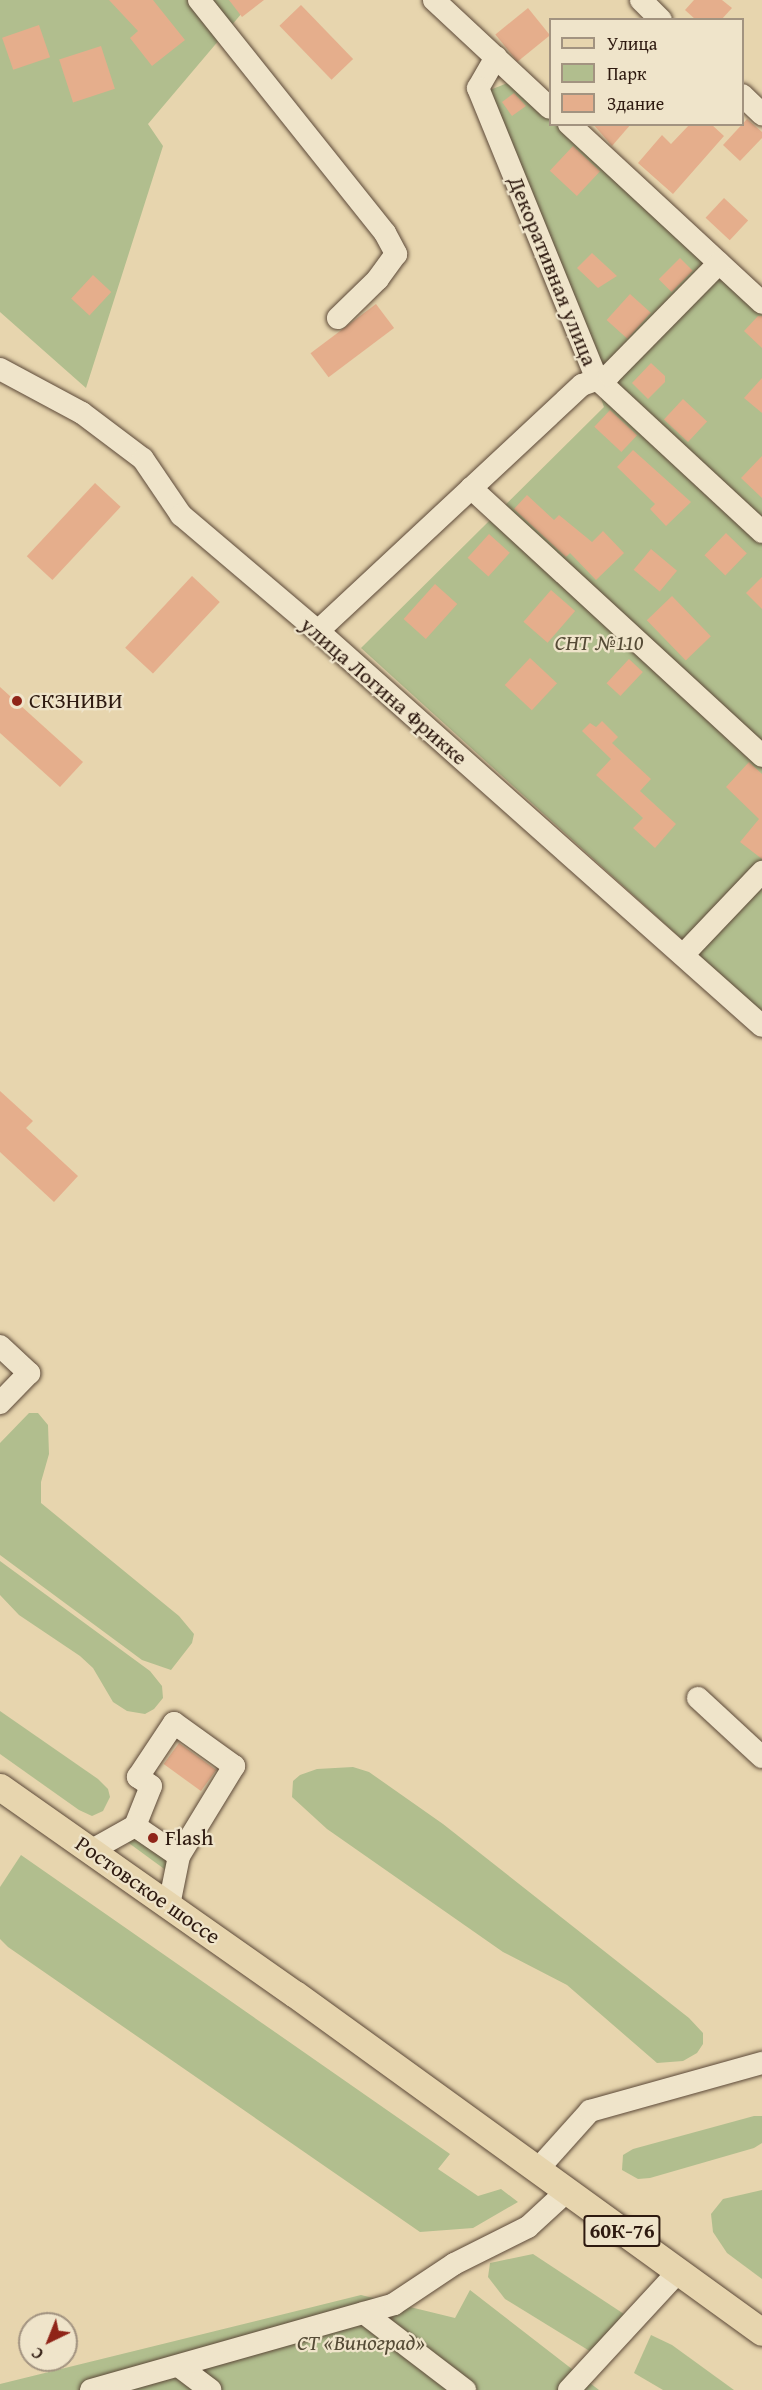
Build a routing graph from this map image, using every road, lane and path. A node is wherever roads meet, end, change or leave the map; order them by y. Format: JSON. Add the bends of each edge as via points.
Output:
{"nodes":[{"id":1,"x":199,"y":0,"type":"edge"},
{"id":2,"x":434,"y":0,"type":"edge"},
{"id":3,"x":640,"y":0,"type":"edge"},
{"id":4,"x":659,"y":18,"type":"edge"},
{"id":5,"x":496,"y":57,"type":"junction"},
{"id":6,"x":744,"y":97,"type":"edge"},
{"id":7,"x":549,"y":107,"type":"edge"},
{"id":8,"x":762,"y":114,"type":"edge"},
{"id":9,"x":571,"y":126,"type":"edge"},
{"id":10,"x":719,"y":263,"type":"junction"},
{"id":11,"x":762,"y":303,"type":"edge"},
{"id":12,"x":338,"y":318,"type":"dead end"},
{"id":13,"x":0,"y":369,"type":"edge"},
{"id":14,"x":597,"y":380,"type":"junction"},
{"id":15,"x":471,"y":488,"type":"junction"},
{"id":16,"x":762,"y":532,"type":"edge"},
{"id":17,"x":318,"y":631,"type":"junction"},
{"id":18,"x":762,"y":756,"type":"edge"},
{"id":19,"x":762,"y":872,"type":"edge"},
{"id":20,"x":683,"y":955,"type":"junction"},
{"id":21,"x":762,"y":1026,"type":"edge"},
{"id":22,"x":0,"y":1346,"type":"edge"},
{"id":23,"x":0,"y":1403,"type":"edge"},
{"id":24,"x":698,"y":1698,"type":"dead end"},
{"id":25,"x":762,"y":1757,"type":"edge"},
{"id":26,"x":0,"y":1787,"type":"edge"},
{"id":27,"x":0,"y":1805,"type":"edge"},
{"id":28,"x":135,"y":1826,"type":"junction"},
{"id":29,"x":92,"y":1850,"type":"junction"},
{"id":30,"x":179,"y":1856,"type":"junction"},
{"id":31,"x":169,"y":1905,"type":"junction"},
{"id":32,"x":290,"y":1999,"type":"junction"},
{"id":33,"x":762,"y":2063,"type":"edge"},
{"id":34,"x":538,"y":2169,"type":"junction"},
{"id":35,"x":567,"y":2191,"type":"junction"},
{"id":36,"x":678,"y":2272,"type":"junction"},
{"id":37,"x":364,"y":2313,"type":"junction"},
{"id":38,"x":762,"y":2332,"type":"edge"},
{"id":39,"x":180,"y":2367,"type":"junction"},
{"id":40,"x":91,"y":2390,"type":"edge"},
{"id":41,"x":210,"y":2390,"type":"edge"},
{"id":42,"x":465,"y":2390,"type":"edge"},
{"id":43,"x":569,"y":2390,"type":"edge"}],
"edges":[{"from":1,"to":12,"type":"street","via":[[385,233],[396,254],[378,279]]},
{"from":2,"to":5,"type":"street"},
{"from":3,"to":4,"type":"street"},
{"from":5,"to":7,"type":"street"},
{"from":5,"to":14,"type":"street","name":"Декоративная улица","via":[[478,88]]},
{"from":6,"to":8,"type":"street"},
{"from":9,"to":10,"type":"street"},
{"from":10,"to":11,"type":"street"},
{"from":10,"to":14,"type":"street","via":[[609,375]]},
{"from":13,"to":17,"type":"street","name":"улица Логина Фрикке","via":[[82,413],[143,459],[181,515]]},
{"from":14,"to":15,"type":"street","via":[[582,385]]},
{"from":14,"to":16,"type":"street","name":"Декоративная улица"},
{"from":15,"to":17,"type":"street"},
{"from":15,"to":18,"type":"street"},
{"from":17,"to":20,"type":"street","name":"улица Логина Фрикке"},
{"from":19,"to":20,"type":"street"},
{"from":20,"to":21,"type":"street","name":"улица Логина Фрикке"},
{"from":22,"to":23,"type":"street","via":[[29,1373]]},
{"from":24,"to":25,"type":"street"},
{"from":26,"to":29,"type":"main road","name":"Ростовское шоссе"},
{"from":27,"to":32,"type":"main road","name":"Ростовское шоссе"},
{"from":28,"to":29,"type":"street"},
{"from":28,"to":30,"type":"street"},
{"from":28,"to":30,"type":"street","via":[[151,1786],[138,1777],[174,1723],[234,1766]]},
{"from":29,"to":31,"type":"main road","name":"Ростовское шоссе"},
{"from":30,"to":31,"type":"street"},
{"from":31,"to":32,"type":"main road","name":"Ростовское шоссе"},
{"from":32,"to":34,"type":"main road"},
{"from":32,"to":35,"type":"main road"},
{"from":33,"to":34,"type":"street","via":[[590,2111]]},
{"from":34,"to":35,"type":"main road"},
{"from":35,"to":36,"type":"main road","number":"60К-76"},
{"from":35,"to":37,"type":"street","via":[[528,2228],[454,2264],[394,2304]]},
{"from":36,"to":38,"type":"main road","number":"60К-76"},
{"from":36,"to":43,"type":"street"},
{"from":37,"to":39,"type":"street"},
{"from":37,"to":42,"type":"street"},
{"from":39,"to":40,"type":"street"},
{"from":39,"to":41,"type":"street"}]}
